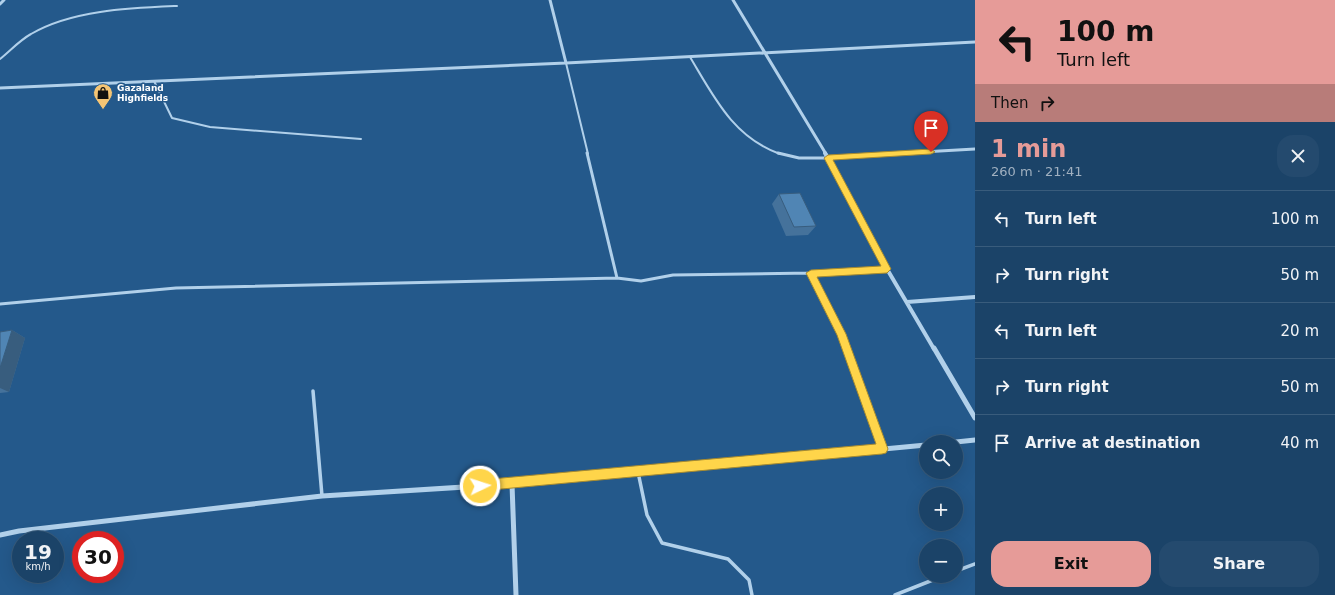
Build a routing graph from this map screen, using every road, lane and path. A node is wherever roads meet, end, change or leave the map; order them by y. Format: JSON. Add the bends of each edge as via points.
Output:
{"nodes":[{"id":1,"x":4,"y":0,"type":"edge"},
{"id":2,"x":550,"y":0,"type":"edge"},
{"id":3,"x":733,"y":0,"type":"edge"},
{"id":4,"x":0,"y":4,"type":"edge"},
{"id":5,"x":177,"y":6,"type":"dead end"},
{"id":6,"x":975,"y":42,"type":"edge"},
{"id":7,"x":764,"y":53,"type":"junction"},
{"id":8,"x":690,"y":57,"type":"junction"},
{"id":9,"x":0,"y":59,"type":"edge"},
{"id":10,"x":566,"y":63,"type":"junction"},
{"id":11,"x":154,"y":81,"type":"junction"},
{"id":12,"x":0,"y":88,"type":"edge"},
{"id":13,"x":361,"y":139,"type":"dead end"},
{"id":14,"x":975,"y":149,"type":"edge"},
{"id":15,"x":828,"y":158,"type":"junction"},
{"id":16,"x":887,"y":269,"type":"junction"},
{"id":17,"x":811,"y":273,"type":"junction"},
{"id":18,"x":617,"y":278,"type":"junction"},
{"id":19,"x":975,"y":297,"type":"edge"},
{"id":20,"x":907,"y":302,"type":"junction"},
{"id":21,"x":0,"y":304,"type":"edge"},
{"id":22,"x":314,"y":391,"type":"dead end"},
{"id":23,"x":975,"y":418,"type":"edge"},
{"id":24,"x":975,"y":440,"type":"edge"},
{"id":25,"x":963,"y":441,"type":"edge"},
{"id":26,"x":919,"y":446,"type":"edge"},
{"id":27,"x":882,"y":449,"type":"junction"},
{"id":28,"x":638,"y":472,"type":"junction"},
{"id":29,"x":512,"y":484,"type":"junction"},
{"id":30,"x":322,"y":496,"type":"junction"},
{"id":31,"x":0,"y":535,"type":"edge"},
{"id":32,"x":975,"y":564,"type":"edge"},
{"id":33,"x":963,"y":568,"type":"edge"},
{"id":34,"x":925,"y":583,"type":"edge"},
{"id":35,"x":516,"y":595,"type":"edge"},
{"id":36,"x":752,"y":595,"type":"edge"},
{"id":37,"x":895,"y":595,"type":"edge"}],
"edges":[{"from":1,"to":4,"type":"street"},
{"from":2,"to":10,"type":"street"},
{"from":3,"to":7,"type":"street"},
{"from":5,"to":9,"type":"lane","via":[[65,19],[30,34]]},
{"from":6,"to":7,"type":"street"},
{"from":7,"to":8,"type":"street"},
{"from":7,"to":15,"type":"street"},
{"from":8,"to":10,"type":"street"},
{"from":8,"to":15,"type":"lane","via":[[739,130],[781,155],[796,158]]},
{"from":10,"to":11,"type":"street"},
{"from":10,"to":18,"type":"lane"},
{"from":11,"to":12,"type":"street"},
{"from":11,"to":13,"type":"lane","via":[[172,118],[210,127]]},
{"from":14,"to":15,"type":"street"},
{"from":15,"to":16,"type":"street"},
{"from":16,"to":17,"type":"lane"},
{"from":16,"to":20,"type":"street"},
{"from":17,"to":18,"type":"lane","via":[[673,275],[641,281]]},
{"from":17,"to":27,"type":"lane","via":[[841,334]]},
{"from":18,"to":21,"type":"lane","via":[[176,288]]},
{"from":19,"to":20,"type":"street"},
{"from":20,"to":23,"type":"street"},
{"from":22,"to":30,"type":"lane"},
{"from":24,"to":25,"type":"street"},
{"from":26,"to":27,"type":"street"},
{"from":27,"to":28,"type":"street"},
{"from":28,"to":29,"type":"street"},
{"from":28,"to":36,"type":"lane","via":[[647,515],[662,543],[728,559],[749,580]]},
{"from":29,"to":30,"type":"street"},
{"from":29,"to":35,"type":"street"},
{"from":30,"to":31,"type":"street"},
{"from":32,"to":33,"type":"lane"},
{"from":34,"to":37,"type":"lane"}]}
